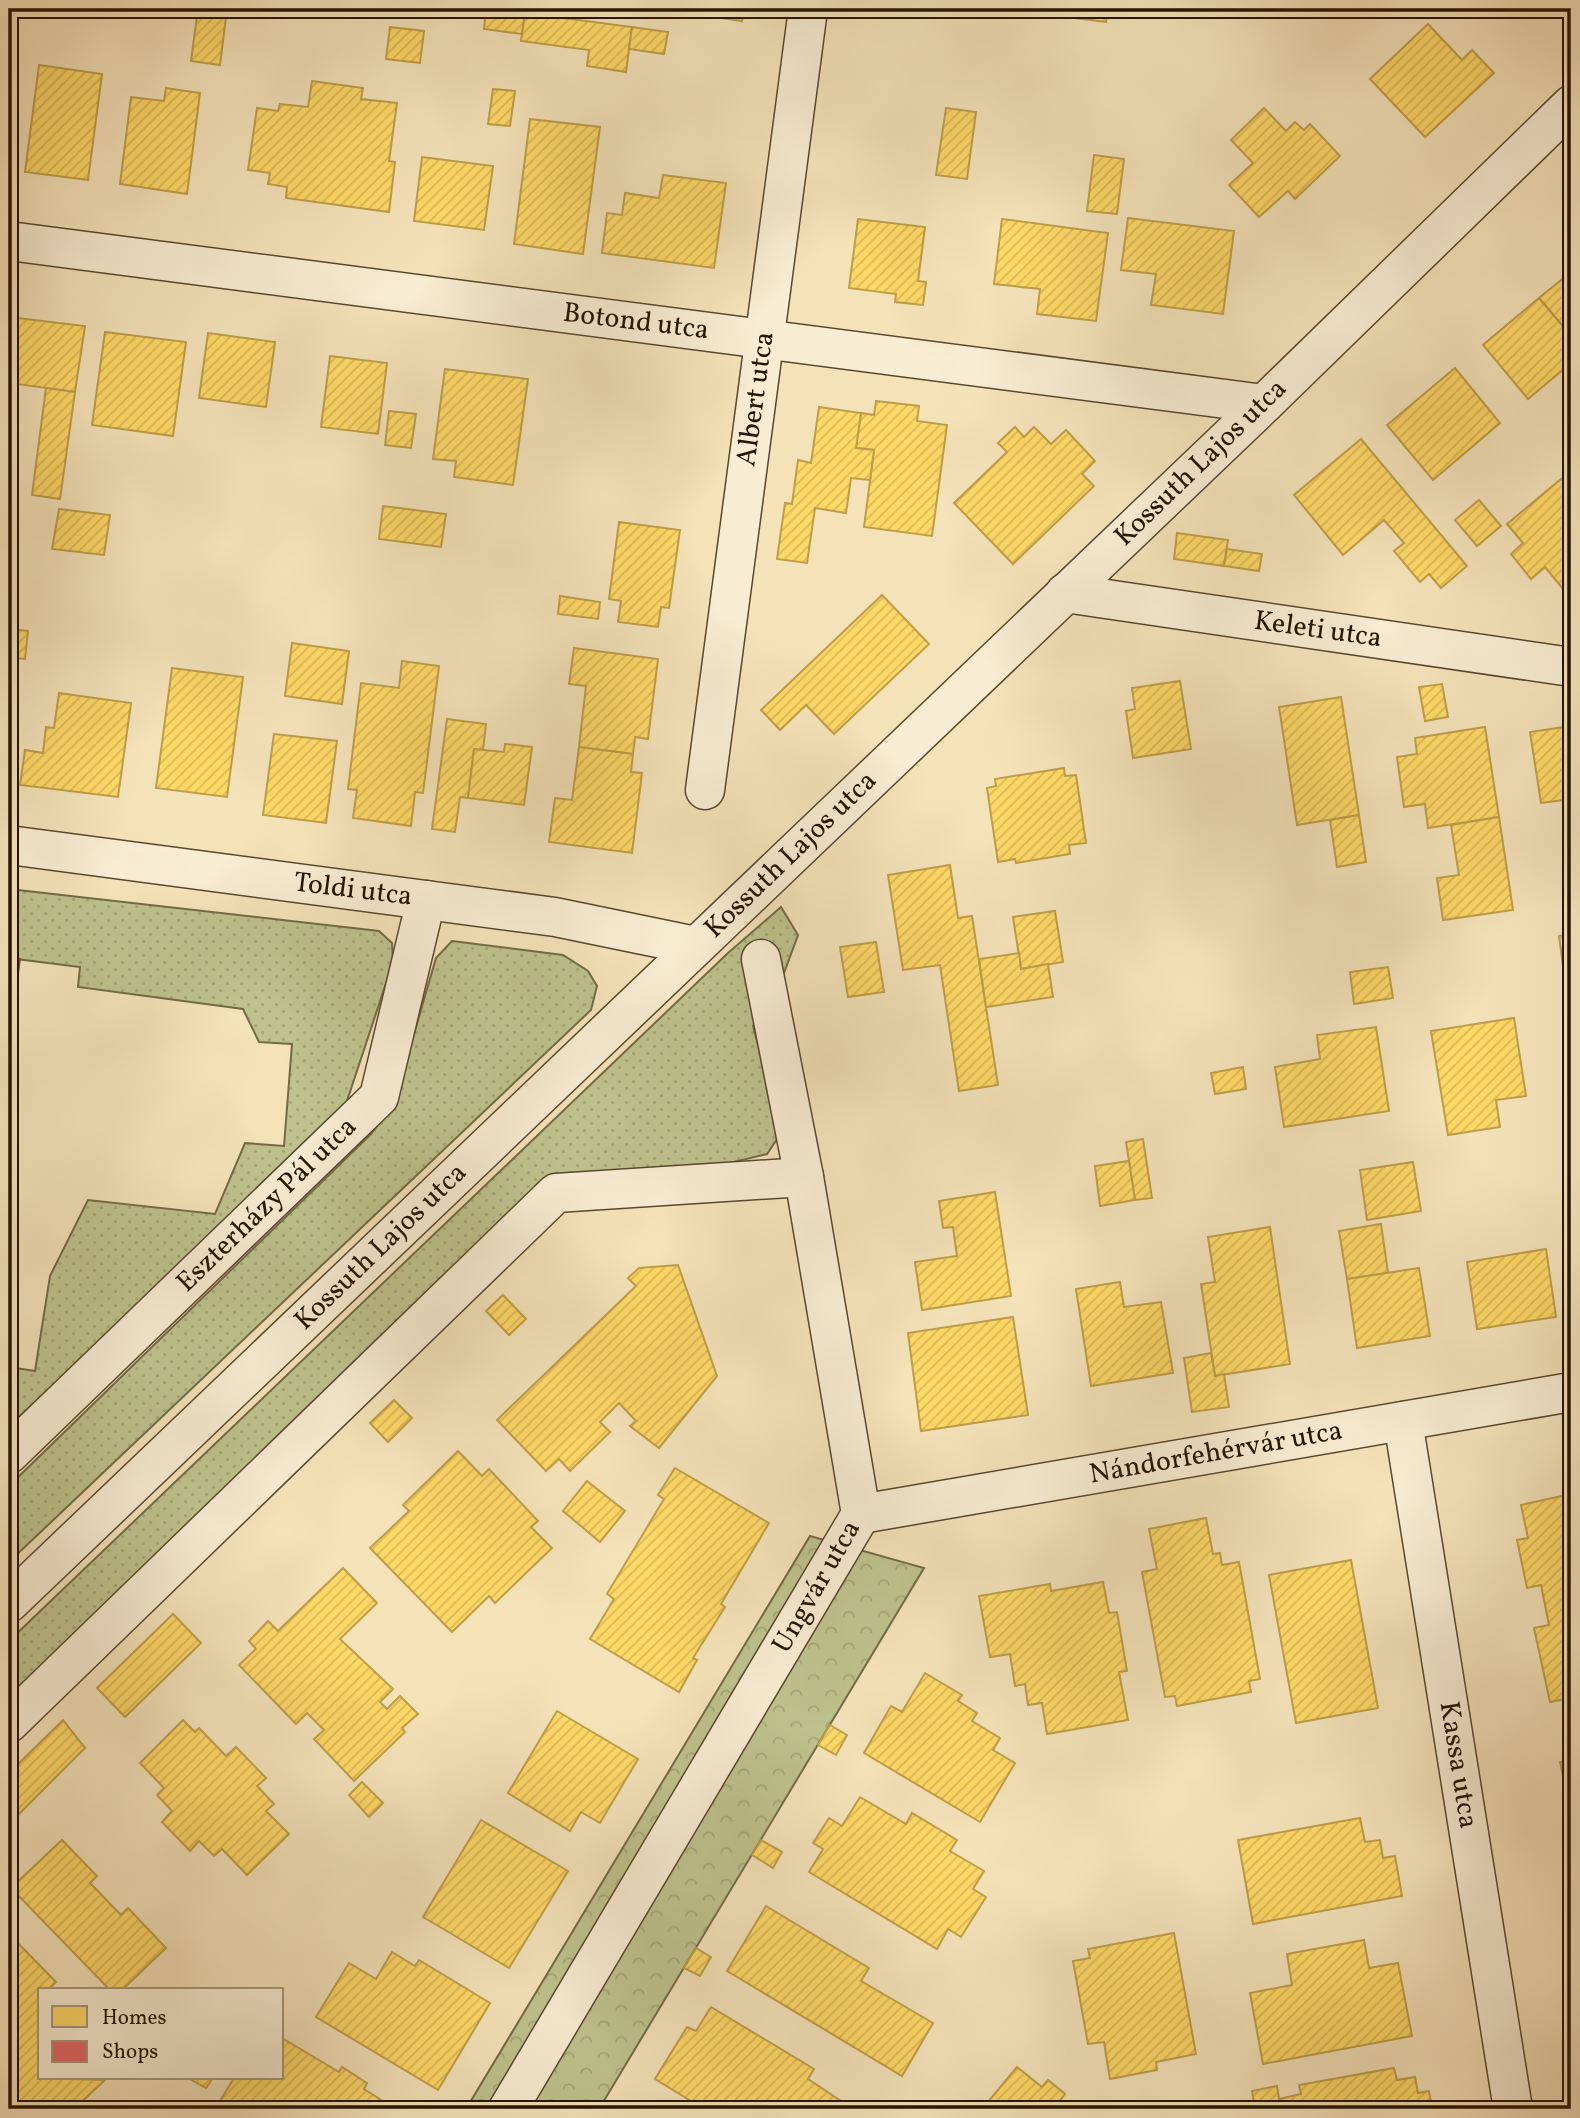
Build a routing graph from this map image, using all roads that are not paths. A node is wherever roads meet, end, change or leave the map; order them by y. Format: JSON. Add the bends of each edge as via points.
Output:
{"nodes":[{"id":1,"x":808,"y":9,"type":"edge"},
{"id":2,"x":1571,"y":104,"type":"edge"},
{"id":3,"x":9,"y":242,"type":"edge"},
{"id":4,"x":764,"y":339,"type":"junction"},
{"id":5,"x":1264,"y":404,"type":"junction"},
{"id":6,"x":1065,"y":593,"type":"junction"},
{"id":7,"x":1571,"y":667,"type":"edge"},
{"id":8,"x":705,"y":790,"type":"dead end"},
{"id":9,"x":9,"y":845,"type":"edge"},
{"id":10,"x":426,"y":900,"type":"junction"},
{"id":11,"x":696,"y":946,"type":"junction"},
{"id":12,"x":761,"y":959,"type":"dead end"},
{"id":13,"x":804,"y":1177,"type":"junction"},
{"id":14,"x":1571,"y":1392,"type":"edge"},
{"id":15,"x":1403,"y":1421,"type":"junction"},
{"id":16,"x":9,"y":1454,"type":"edge"},
{"id":17,"x":861,"y":1514,"type":"junction"},
{"id":18,"x":9,"y":1603,"type":"edge"},
{"id":19,"x":9,"y":1723,"type":"edge"},
{"id":20,"x":508,"y":2109,"type":"edge"},
{"id":21,"x":1513,"y":2109,"type":"edge"}],
"edges":[{"from":1,"to":4,"type":"street","name":"Albert utca"},
{"from":2,"to":5,"type":"street","name":"Kossuth Lajos utca"},
{"from":3,"to":4,"type":"street","name":"Botond utca"},
{"from":4,"to":5,"type":"street","name":"Botond utca"},
{"from":4,"to":8,"type":"street","name":"Albert utca"},
{"from":5,"to":6,"type":"street","name":"Kossuth Lajos utca"},
{"from":6,"to":7,"type":"street","name":"Keleti utca"},
{"from":6,"to":11,"type":"street","name":"Kossuth Lajos utca"},
{"from":9,"to":10,"type":"street","name":"Toldi utca"},
{"from":10,"to":11,"type":"street","name":"Toldi utca","via":[[555,917]]},
{"from":10,"to":16,"type":"street","name":"Eszterházy Pál utca","via":[[379,1097]]},
{"from":11,"to":18,"type":"street","name":"Kossuth Lajos utca"},
{"from":12,"to":13,"type":"street","name":"Ungvár utca"},
{"from":13,"to":17,"type":"street","name":"Ungvár utca"},
{"from":13,"to":19,"type":"street","via":[[556,1193]]},
{"from":14,"to":15,"type":"street","name":"Nándorfehérvár utca"},
{"from":15,"to":17,"type":"street","name":"Nándorfehérvár utca"},
{"from":15,"to":21,"type":"street","name":"Kassa utca"},
{"from":17,"to":20,"type":"street","name":"Ungvár utca"}]}
